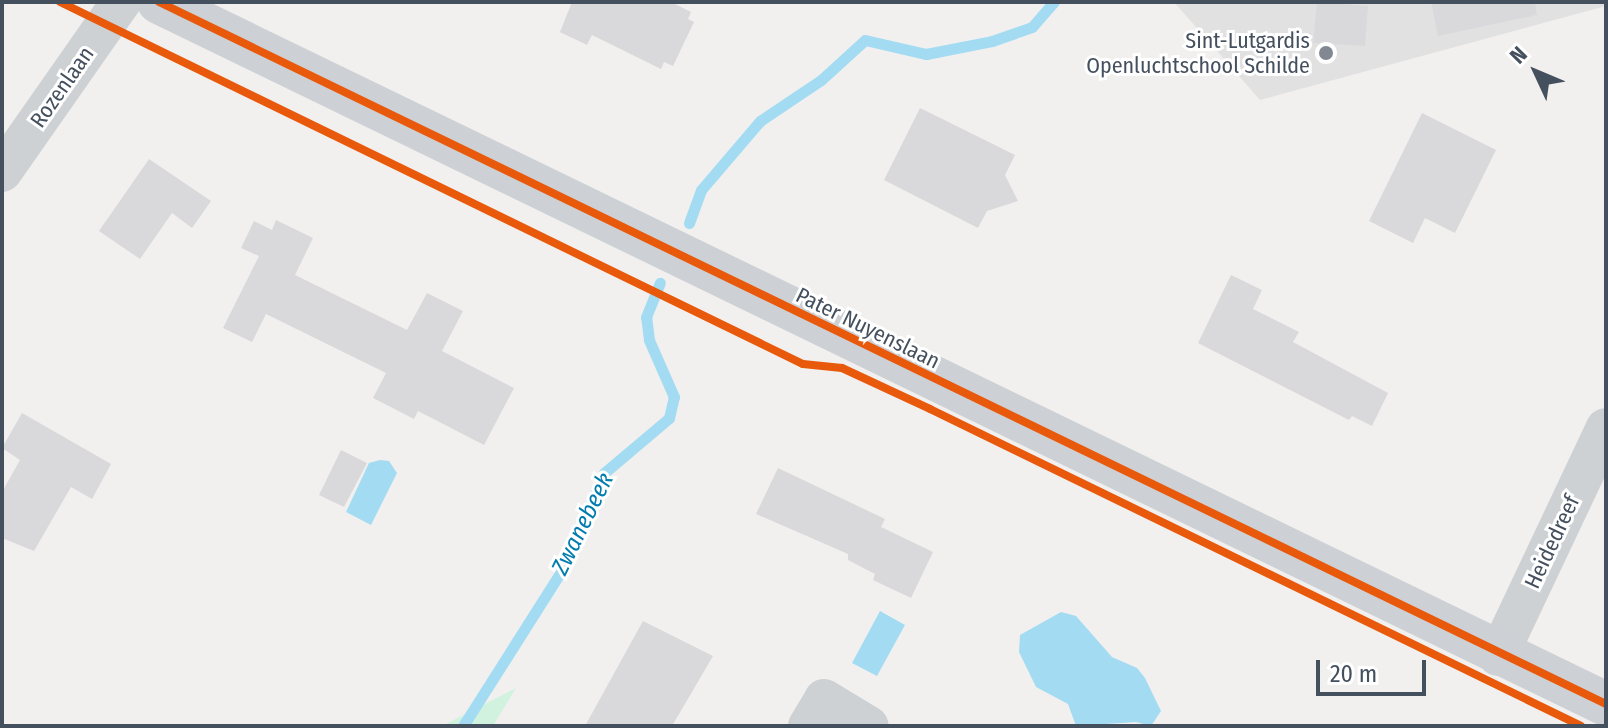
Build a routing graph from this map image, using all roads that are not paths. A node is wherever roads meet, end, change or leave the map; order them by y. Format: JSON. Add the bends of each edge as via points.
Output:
{"nodes":[{"id":1,"x":121,"y":2,"type":"edge"},
{"id":2,"x":159,"y":2,"type":"edge"},
{"id":3,"x":2,"y":172,"type":"edge"},
{"id":4,"x":1606,"y":428,"type":"edge"},
{"id":5,"x":1498,"y":656,"type":"junction"},
{"id":6,"x":1606,"y":704,"type":"edge"},
{"id":7,"x":808,"y":726,"type":"edge"},
{"id":8,"x":869,"y":726,"type":"edge"}],
"edges":[{"from":1,"to":3,"type":"street","name":"Rozenlaan"},
{"from":2,"to":5,"type":"street","name":"Pater Nuyenslaan"},
{"from":4,"to":5,"type":"street","name":"Heidedreef"},
{"from":5,"to":6,"type":"street","name":"Pater Nuyenslaan"},
{"from":7,"to":8,"type":"street","via":[[824,699]]}]}
